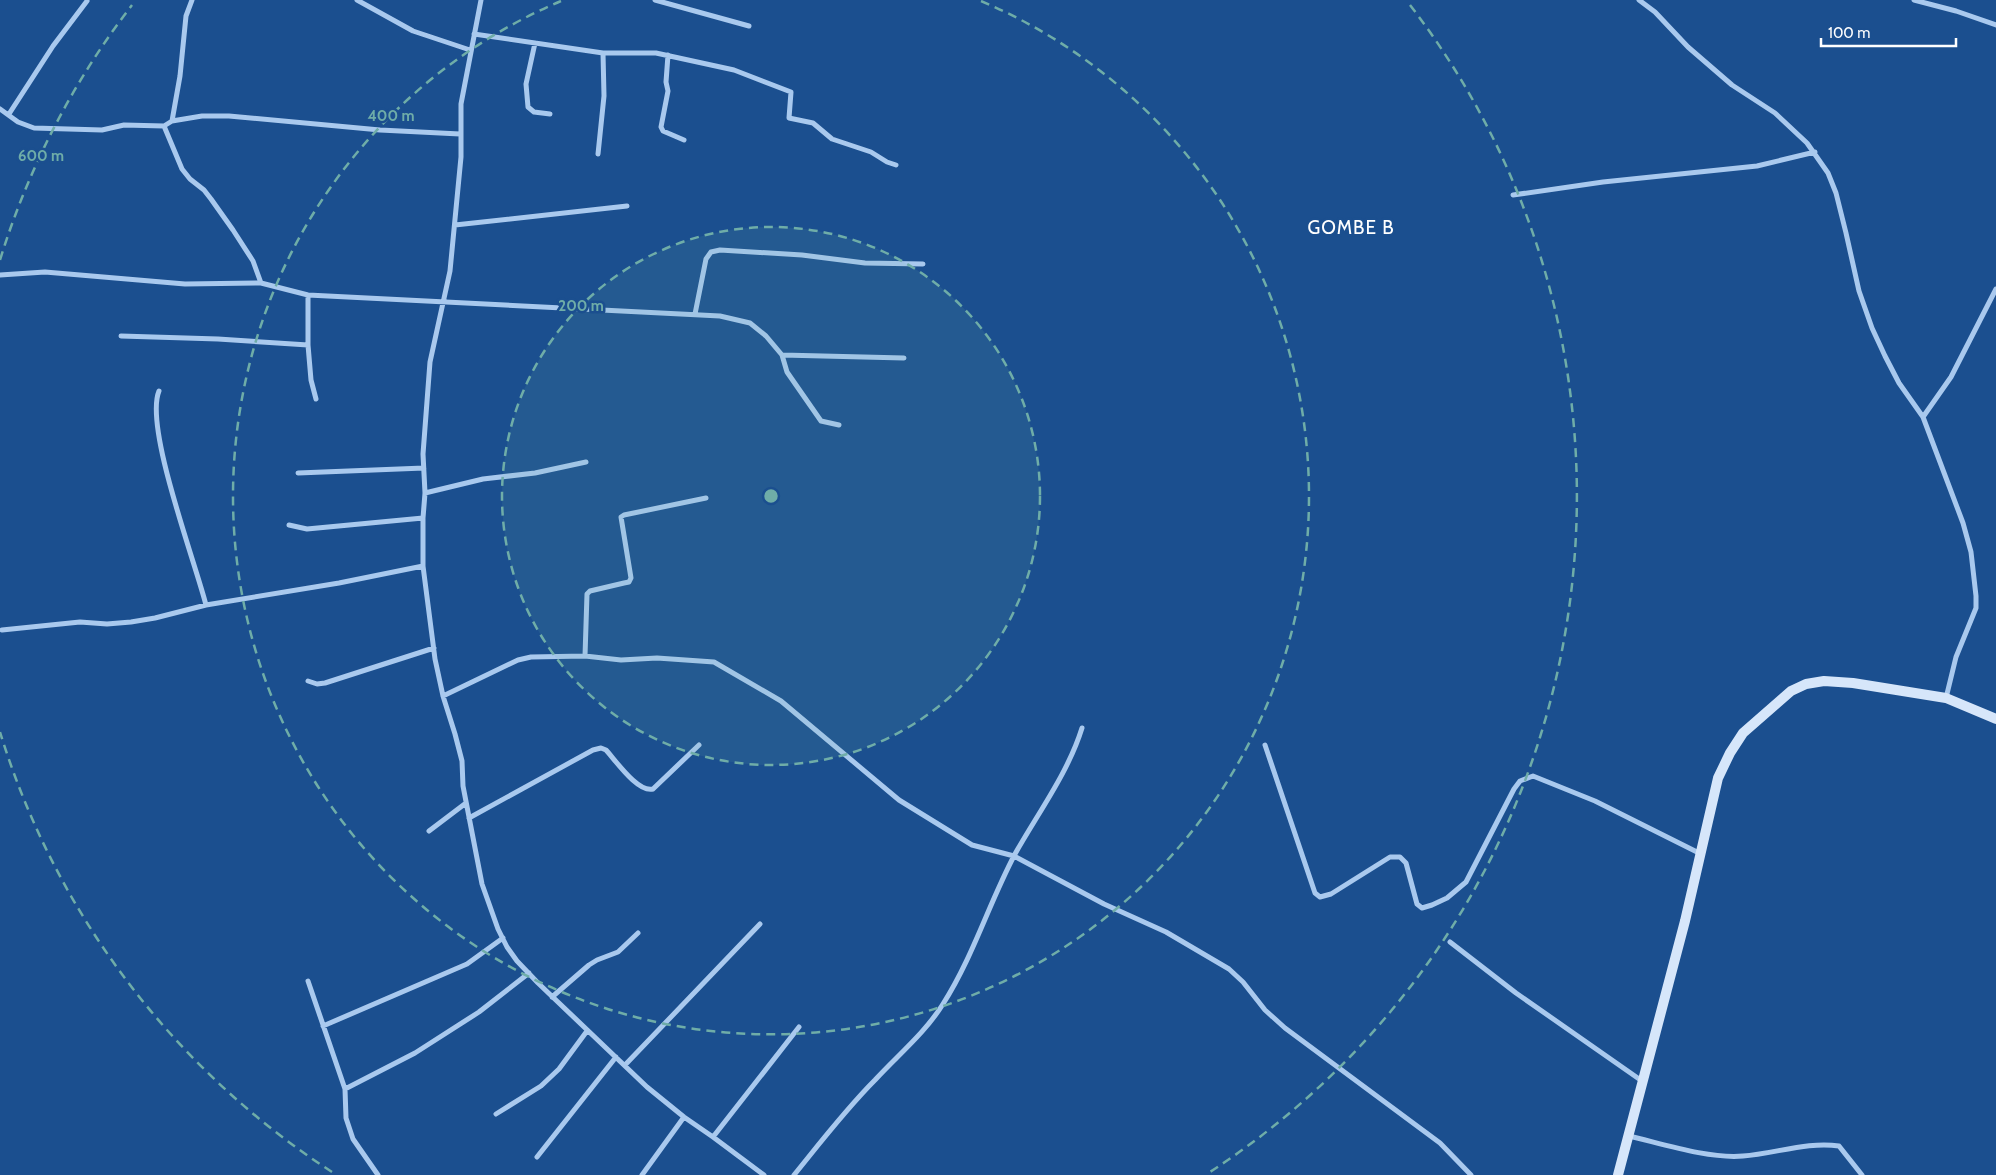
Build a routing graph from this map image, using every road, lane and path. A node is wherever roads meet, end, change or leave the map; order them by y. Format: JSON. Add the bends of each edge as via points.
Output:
{"nodes":[{"id":1,"x":192,"y":0,"type":"edge"},
{"id":2,"x":357,"y":0,"type":"edge"},
{"id":3,"x":481,"y":0,"type":"edge"},
{"id":4,"x":655,"y":0,"type":"edge"},
{"id":5,"x":1639,"y":0,"type":"edge"},
{"id":6,"x":1914,"y":0,"type":"edge"},
{"id":7,"x":87,"y":1,"type":"edge"},
{"id":8,"x":1996,"y":25,"type":"edge"},
{"id":9,"x":749,"y":26,"type":"dead end"},
{"id":10,"x":474,"y":34,"type":"junction"},
{"id":11,"x":535,"y":43,"type":"junction"},
{"id":12,"x":470,"y":50,"type":"junction"},
{"id":13,"x":603,"y":53,"type":"junction"},
{"id":14,"x":668,"y":55,"type":"junction"},
{"id":15,"x":0,"y":109,"type":"edge"},
{"id":16,"x":9,"y":114,"type":"junction"},
{"id":17,"x":550,"y":114,"type":"dead end"},
{"id":18,"x":172,"y":121,"type":"junction"},
{"id":19,"x":164,"y":126,"type":"junction"},
{"id":20,"x":460,"y":134,"type":"junction"},
{"id":21,"x":684,"y":140,"type":"dead end"},
{"id":22,"x":1815,"y":152,"type":"junction"},
{"id":23,"x":598,"y":154,"type":"dead end"},
{"id":24,"x":896,"y":164,"type":"dead end"},
{"id":25,"x":1513,"y":194,"type":"dead end"},
{"id":26,"x":627,"y":206,"type":"dead end"},
{"id":27,"x":455,"y":225,"type":"junction"},
{"id":28,"x":924,"y":264,"type":"dead end"},
{"id":29,"x":0,"y":275,"type":"edge"},
{"id":30,"x":260,"y":283,"type":"junction"},
{"id":31,"x":1996,"y":289,"type":"edge"},
{"id":32,"x":308,"y":295,"type":"junction"},
{"id":33,"x":443,"y":302,"type":"junction"},
{"id":34,"x":696,"y":314,"type":"junction"},
{"id":35,"x":120,"y":336,"type":"dead end"},
{"id":36,"x":308,"y":345,"type":"junction"},
{"id":37,"x":782,"y":355,"type":"junction"},
{"id":38,"x":904,"y":358,"type":"dead end"},
{"id":39,"x":159,"y":391,"type":"dead end"},
{"id":40,"x":316,"y":399,"type":"dead end"},
{"id":41,"x":1923,"y":417,"type":"junction"},
{"id":42,"x":839,"y":425,"type":"dead end"},
{"id":43,"x":586,"y":462,"type":"dead end"},
{"id":44,"x":424,"y":468,"type":"junction"},
{"id":45,"x":298,"y":473,"type":"dead end"},
{"id":46,"x":425,"y":493,"type":"junction"},
{"id":47,"x":706,"y":498,"type":"dead end"},
{"id":48,"x":423,"y":518,"type":"junction"},
{"id":49,"x":289,"y":525,"type":"dead end"},
{"id":50,"x":422,"y":566,"type":"junction"},
{"id":51,"x":206,"y":604,"type":"junction"},
{"id":52,"x":2,"y":630,"type":"dead end"},
{"id":53,"x":434,"y":648,"type":"junction"},
{"id":54,"x":585,"y":656,"type":"junction"},
{"id":55,"x":308,"y":681,"type":"dead end"},
{"id":56,"x":443,"y":696,"type":"junction"},
{"id":57,"x":1946,"y":698,"type":"junction"},
{"id":58,"x":1996,"y":719,"type":"edge"},
{"id":59,"x":1082,"y":728,"type":"dead end"},
{"id":60,"x":699,"y":744,"type":"dead end"},
{"id":61,"x":1265,"y":745,"type":"dead end"},
{"id":62,"x":466,"y":803,"type":"junction"},
{"id":63,"x":468,"y":818,"type":"junction"},
{"id":64,"x":429,"y":831,"type":"dead end"},
{"id":65,"x":1701,"y":854,"type":"junction"},
{"id":66,"x":1014,"y":856,"type":"junction"},
{"id":67,"x":760,"y":924,"type":"dead end"},
{"id":68,"x":638,"y":933,"type":"dead end"},
{"id":69,"x":503,"y":938,"type":"junction"},
{"id":70,"x":1450,"y":942,"type":"dead end"},
{"id":71,"x":528,"y":973,"type":"junction"},
{"id":72,"x":308,"y":981,"type":"dead end"},
{"id":73,"x":552,"y":997,"type":"junction"},
{"id":74,"x":323,"y":1026,"type":"junction"},
{"id":75,"x":799,"y":1027,"type":"dead end"},
{"id":76,"x":587,"y":1031,"type":"junction"},
{"id":77,"x":616,"y":1057,"type":"junction"},
{"id":78,"x":625,"y":1065,"type":"junction"},
{"id":79,"x":1642,"y":1080,"type":"junction"},
{"id":80,"x":345,"y":1089,"type":"junction"},
{"id":81,"x":496,"y":1114,"type":"dead end"},
{"id":82,"x":684,"y":1117,"type":"junction"},
{"id":83,"x":1629,"y":1136,"type":"junction"},
{"id":84,"x":713,"y":1137,"type":"junction"},
{"id":85,"x":537,"y":1157,"type":"dead end"},
{"id":86,"x":378,"y":1175,"type":"edge"},
{"id":87,"x":642,"y":1175,"type":"edge"},
{"id":88,"x":764,"y":1175,"type":"edge"},
{"id":89,"x":794,"y":1175,"type":"edge"},
{"id":90,"x":1472,"y":1175,"type":"edge"},
{"id":91,"x":1618,"y":1175,"type":"edge"},
{"id":92,"x":1862,"y":1175,"type":"edge"}],
"edges":[{"from":1,"to":18,"type":"street","via":[[186,16]]},
{"from":2,"to":12,"type":"street","via":[[412,31]]},
{"from":3,"to":10,"type":"street"},
{"from":4,"to":9,"type":"street"},
{"from":5,"to":22,"type":"street","via":[[1688,47],[1732,85],[1775,113]]},
{"from":6,"to":8,"type":"street"},
{"from":7,"to":16,"type":"street"},
{"from":10,"to":11,"type":"street"},
{"from":10,"to":12,"type":"street"},
{"from":11,"to":13,"type":"street"},
{"from":11,"to":17,"type":"street","via":[[526,84],[528,107],[534,112]]},
{"from":12,"to":20,"type":"street","via":[[461,104]]},
{"from":13,"to":14,"type":"street"},
{"from":13,"to":23,"type":"street","via":[[604,96]]},
{"from":14,"to":21,"type":"street","via":[[668,91],[661,127]]},
{"from":14,"to":24,"type":"street","via":[[734,70],[791,92],[789,118],[814,123],[832,139]]},
{"from":15,"to":16,"type":"street"},
{"from":16,"to":19,"type":"street","via":[[18,122],[34,128],[102,130],[124,125]]},
{"from":18,"to":19,"type":"street"},
{"from":18,"to":20,"type":"street","via":[[229,116]]},
{"from":19,"to":30,"type":"street","via":[[182,170],[204,190],[233,230],[253,261]]},
{"from":20,"to":27,"type":"street"},
{"from":22,"to":25,"type":"street","via":[[1757,166]]},
{"from":22,"to":41,"type":"street","via":[[1836,193],[1859,291],[1872,328],[1899,383]]},
{"from":26,"to":27,"type":"street"},
{"from":27,"to":33,"type":"street"},
{"from":28,"to":34,"type":"street","via":[[865,263],[720,250],[711,252],[706,259]]},
{"from":29,"to":30,"type":"street","via":[[45,272],[185,284]]},
{"from":30,"to":32,"type":"street"},
{"from":31,"to":41,"type":"street","via":[[1951,377]]},
{"from":32,"to":33,"type":"street"},
{"from":32,"to":36,"type":"street"},
{"from":33,"to":34,"type":"street"},
{"from":33,"to":44,"type":"street","via":[[430,362]]},
{"from":34,"to":37,"type":"street","via":[[750,323]]},
{"from":35,"to":36,"type":"street"},
{"from":36,"to":40,"type":"street"},
{"from":37,"to":38,"type":"street"},
{"from":37,"to":42,"type":"street","via":[[787,372],[821,421]]},
{"from":39,"to":51,"type":"street","via":[[156,417],[161,450]]},
{"from":41,"to":57,"type":"street","via":[[1963,523],[1971,552],[1976,596],[1972,619],[1956,657]]},
{"from":43,"to":46,"type":"street"},
{"from":44,"to":45,"type":"street"},
{"from":44,"to":46,"type":"street"},
{"from":46,"to":48,"type":"street"},
{"from":47,"to":54,"type":"street","via":[[621,517],[631,578],[629,582],[587,594]]},
{"from":48,"to":49,"type":"street","via":[[307,529]]},
{"from":48,"to":50,"type":"street"},
{"from":50,"to":51,"type":"street"},
{"from":50,"to":53,"type":"street"},
{"from":51,"to":52,"type":"street","via":[[131,622],[80,622]]},
{"from":53,"to":55,"type":"street","via":[[325,683]]},
{"from":53,"to":56,"type":"street"},
{"from":54,"to":56,"type":"street","via":[[518,660]]},
{"from":54,"to":66,"type":"street","via":[[714,662],[781,701],[899,800],[972,845]]},
{"from":56,"to":62,"type":"street","via":[[462,761]]},
{"from":57,"to":58,"type":"street"},
{"from":57,"to":65,"type":"street","via":[[1824,681],[1791,691],[1744,733],[1730,753],[1718,778]]},
{"from":59,"to":66,"type":"street","via":[[1076,749]]},
{"from":60,"to":63,"type":"street","via":[[653,789],[639,787],[601,748]]},
{"from":61,"to":65,"type":"street","via":[[1315,893],[1320,897],[1331,894],[1390,857],[1400,857],[1406,863],[1422,908],[1447,898],[1466,882],[1514,789],[1520,781],[1532,776],[1595,801]]},
{"from":62,"to":63,"type":"street"},
{"from":62,"to":64,"type":"street"},
{"from":63,"to":69,"type":"street","via":[[482,884]]},
{"from":65,"to":79,"type":"street"},
{"from":66,"to":89,"type":"street","via":[[971,954],[943,1004],[925,1028],[835,1124]]},
{"from":66,"to":90,"type":"street","via":[[1104,904],[1166,932],[1229,969],[1285,1028],[1440,1143]]},
{"from":67,"to":78,"type":"street"},
{"from":68,"to":73,"type":"street","via":[[618,952],[589,965]]},
{"from":69,"to":71,"type":"street","via":[[517,962]]},
{"from":69,"to":74,"type":"street","via":[[467,964]]},
{"from":70,"to":79,"type":"street","via":[[1516,993]]},
{"from":71,"to":73,"type":"street"},
{"from":71,"to":80,"type":"street","via":[[479,1012],[415,1053]]},
{"from":72,"to":74,"type":"street"},
{"from":73,"to":76,"type":"street"},
{"from":74,"to":80,"type":"street"},
{"from":75,"to":84,"type":"street"},
{"from":76,"to":77,"type":"street"},
{"from":76,"to":81,"type":"street","via":[[559,1069],[541,1086]]},
{"from":77,"to":78,"type":"street"},
{"from":77,"to":85,"type":"street"},
{"from":78,"to":82,"type":"street"},
{"from":79,"to":83,"type":"street"},
{"from":80,"to":86,"type":"street","via":[[346,1118],[353,1139]]},
{"from":82,"to":84,"type":"street"},
{"from":82,"to":87,"type":"street"},
{"from":83,"to":91,"type":"street"},
{"from":83,"to":92,"type":"street","via":[[1722,1156],[1839,1146]]},
{"from":84,"to":88,"type":"street"}]}
